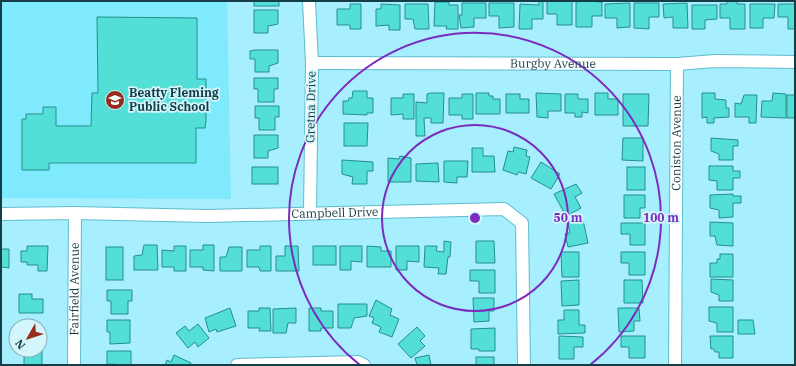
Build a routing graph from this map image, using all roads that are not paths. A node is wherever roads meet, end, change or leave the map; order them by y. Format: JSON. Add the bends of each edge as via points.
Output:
{"nodes":[{"id":1,"x":309,"y":1,"type":"edge"},
{"id":2,"x":795,"y":62,"type":"edge"},
{"id":3,"x":312,"y":63,"type":"junction"},
{"id":4,"x":677,"y":64,"type":"junction"},
{"id":5,"x":310,"y":212,"type":"junction"},
{"id":6,"x":75,"y":213,"type":"junction"},
{"id":7,"x":1,"y":214,"type":"edge"},
{"id":8,"x":74,"y":365,"type":"edge"},
{"id":9,"x":237,"y":365,"type":"edge"},
{"id":10,"x":364,"y":365,"type":"edge"},
{"id":11,"x":524,"y":365,"type":"edge"},
{"id":12,"x":676,"y":365,"type":"edge"}],
"edges":[{"from":1,"to":3,"type":"street","name":"Gretna Drive"},
{"from":2,"to":4,"type":"street","name":"Burgby Avenue","via":[[715,61]]},
{"from":3,"to":4,"type":"street","name":"Burgby Avenue"},
{"from":3,"to":5,"type":"street","name":"Gretna Drive"},
{"from":4,"to":12,"type":"street","name":"Coniston Avenue"},
{"from":5,"to":6,"type":"street","name":"Campbell Drive","via":[[207,216]]},
{"from":5,"to":11,"type":"street","name":"Campbell Drive","via":[[504,209],[522,223]]},
{"from":6,"to":7,"type":"street","name":"Campbell Drive"},
{"from":6,"to":8,"type":"street","name":"Fairfield Avenue"},
{"from":9,"to":10,"type":"street","via":[[358,362]]}]}
